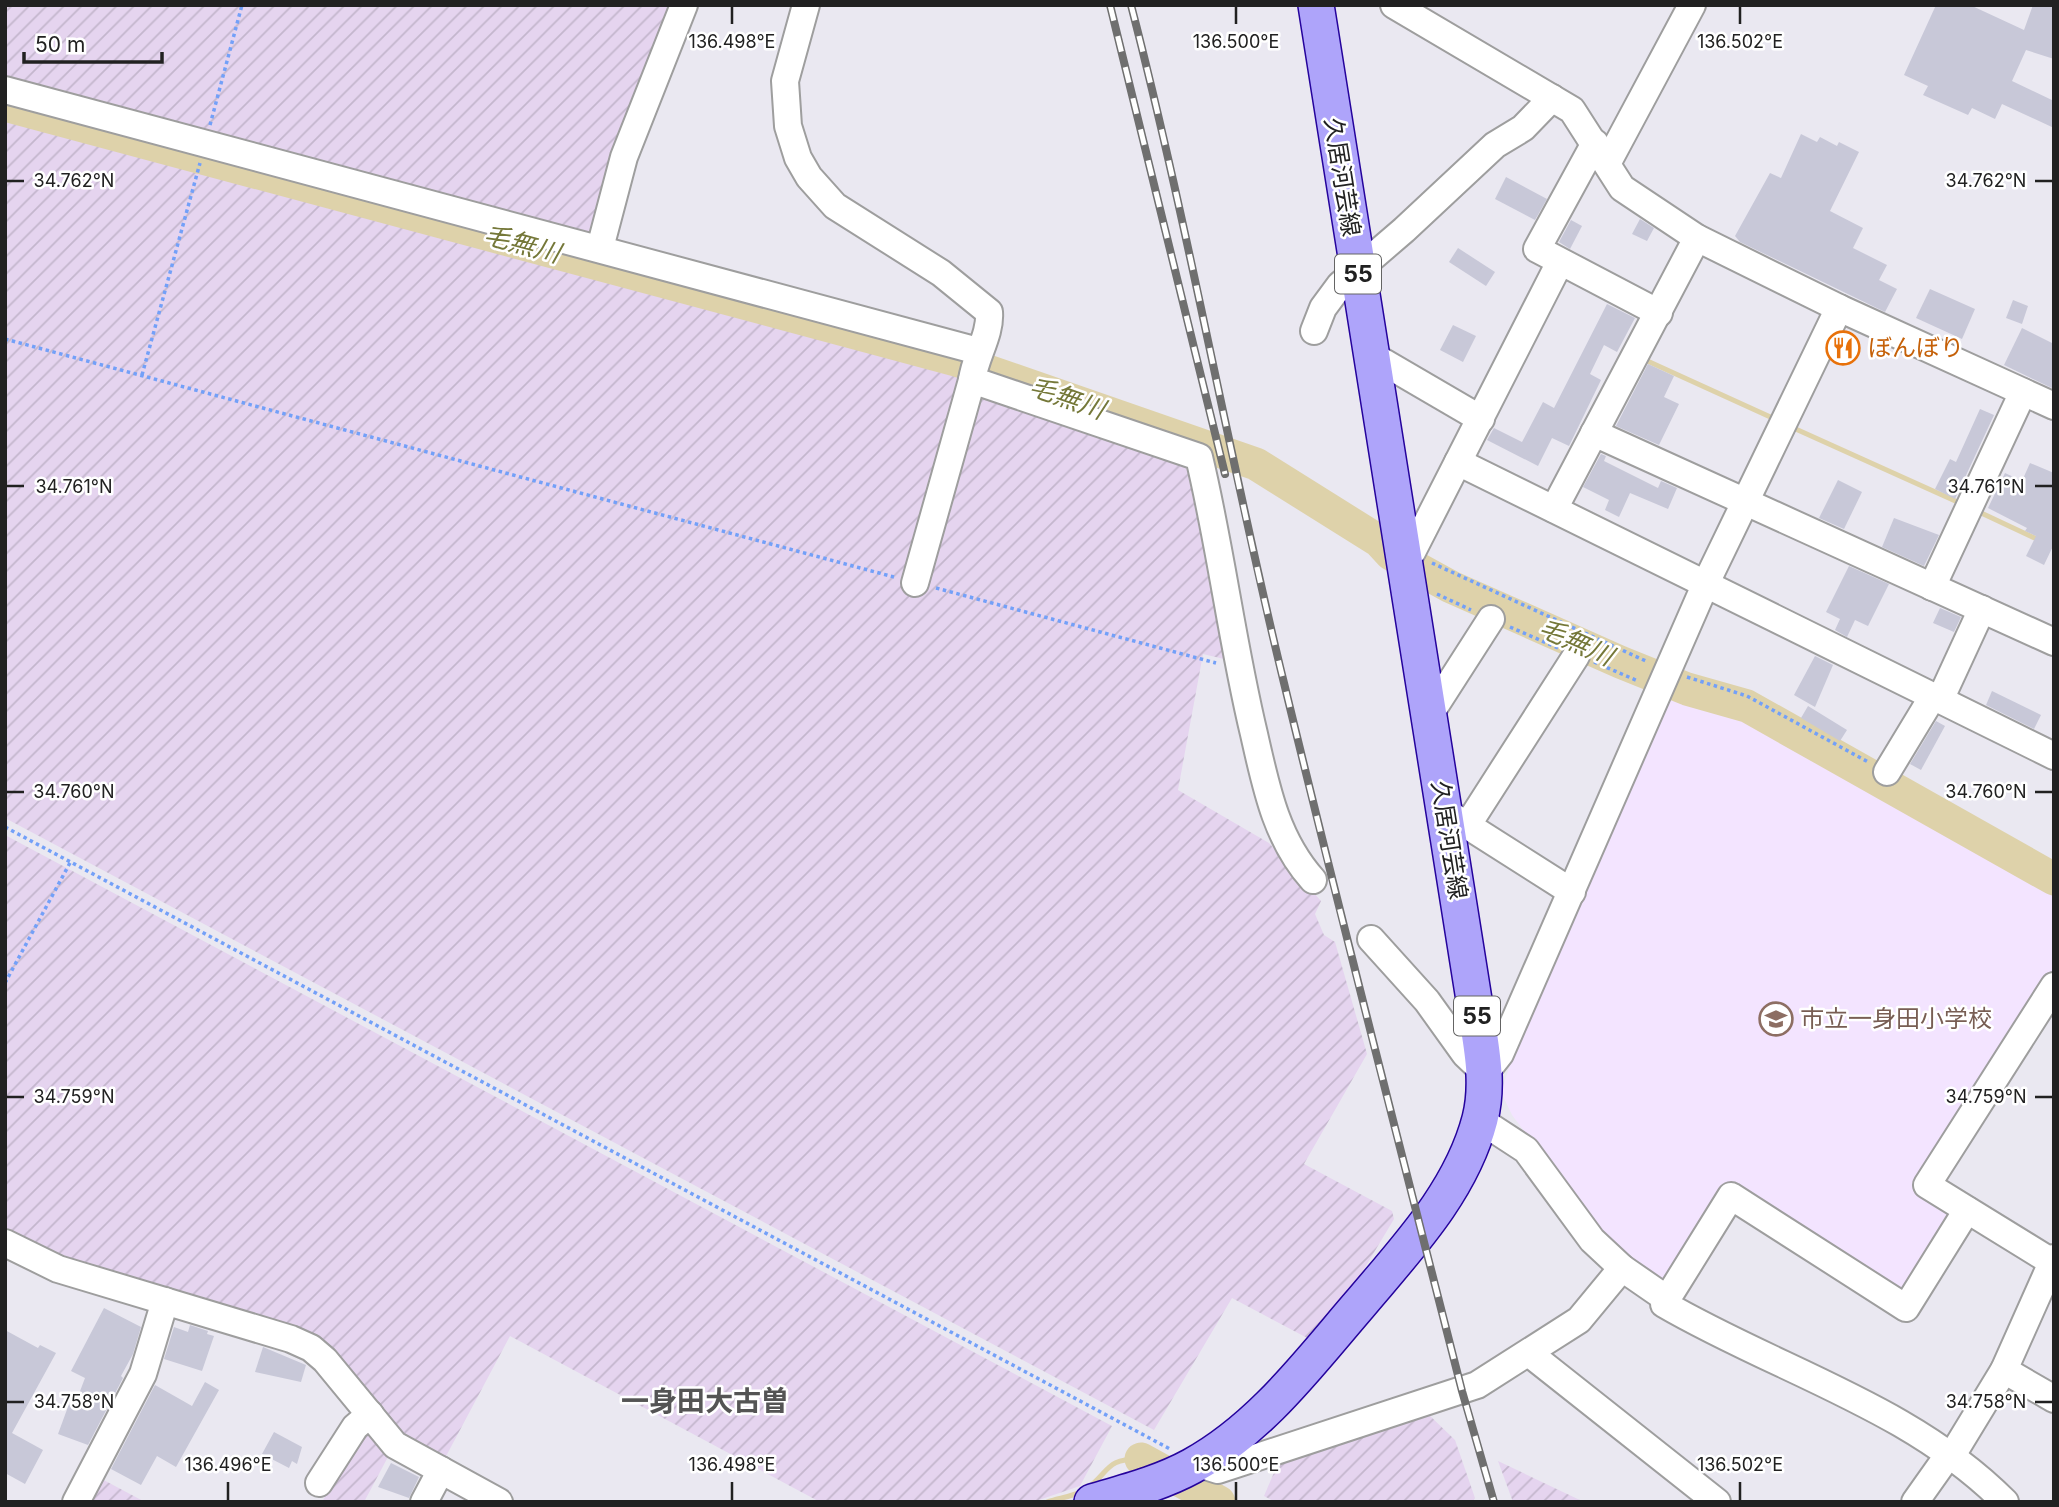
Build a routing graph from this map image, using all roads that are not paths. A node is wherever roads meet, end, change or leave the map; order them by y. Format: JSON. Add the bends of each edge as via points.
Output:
{"nodes":[{"id":1,"x":684,"y":5,"type":"edge"},
{"id":2,"x":806,"y":5,"type":"edge"},
{"id":3,"x":1316,"y":5,"type":"edge"},
{"id":4,"x":1394,"y":5,"type":"edge"},
{"id":5,"x":1692,"y":5,"type":"edge"},
{"id":6,"x":5,"y":90,"type":"edge"},
{"id":7,"x":1552,"y":98,"type":"junction"},
{"id":8,"x":1601,"y":153,"type":"junction"},
{"id":9,"x":1697,"y":238,"type":"junction"},
{"id":10,"x":600,"y":248,"type":"junction"},
{"id":11,"x":1560,"y":262,"type":"junction"},
{"id":12,"x":1357,"y":269,"type":"junction"},
{"id":13,"x":1839,"y":308,"type":"junction"},
{"id":14,"x":1660,"y":313,"type":"junction"},
{"id":15,"x":1314,"y":331,"type":"dead end"},
{"id":16,"x":1373,"y":356,"type":"junction"},
{"id":17,"x":975,"y":365,"type":"junction"},
{"id":18,"x":2023,"y":392,"type":"junction"},
{"id":19,"x":2054,"y":406,"type":"edge"},
{"id":20,"x":1480,"y":419,"type":"junction"},
{"id":21,"x":1594,"y":433,"type":"junction"},
{"id":22,"x":1458,"y":462,"type":"junction"},
{"id":23,"x":1745,"y":500,"type":"junction"},
{"id":24,"x":1554,"y":509,"type":"junction"},
{"id":25,"x":1404,"y":567,"type":"junction"},
{"id":26,"x":915,"y":583,"type":"road end"},
{"id":27,"x":1706,"y":583,"type":"junction"},
{"id":28,"x":1932,"y":587,"type":"junction"},
{"id":29,"x":1982,"y":609,"type":"junction"},
{"id":30,"x":1491,"y":619,"type":"road end"},
{"id":31,"x":2054,"y":642,"type":"edge"},
{"id":32,"x":1576,"y":656,"type":"road end"},
{"id":33,"x":1936,"y":698,"type":"junction"},
{"id":34,"x":1430,"y":714,"type":"junction"},
{"id":35,"x":2054,"y":756,"type":"edge"},
{"id":36,"x":1887,"y":772,"type":"dead end"},
{"id":37,"x":1456,"y":818,"type":"junction"},
{"id":38,"x":1313,"y":880,"type":"dead end"},
{"id":39,"x":1572,"y":892,"type":"junction"},
{"id":40,"x":1371,"y":939,"type":"dead end"},
{"id":41,"x":2054,"y":987,"type":"edge"},
{"id":42,"x":1485,"y":1073,"type":"junction"},
{"id":43,"x":1480,"y":1119,"type":"junction"},
{"id":44,"x":1967,"y":1210,"type":"junction"},
{"id":45,"x":5,"y":1243,"type":"edge"},
{"id":46,"x":2053,"y":1262,"type":"edge"},
{"id":47,"x":1622,"y":1268,"type":"junction"},
{"id":48,"x":1664,"y":1297,"type":"junction"},
{"id":49,"x":165,"y":1301,"type":"junction"},
{"id":50,"x":1530,"y":1354,"type":"junction"},
{"id":51,"x":2004,"y":1370,"type":"junction"},
{"id":52,"x":2054,"y":1399,"type":"edge"},
{"id":53,"x":370,"y":1413,"type":"junction"},
{"id":54,"x":1252,"y":1421,"type":"junction"},
{"id":55,"x":1272,"y":1453,"type":"junction"},
{"id":56,"x":1950,"y":1456,"type":"junction"},
{"id":57,"x":1194,"y":1464,"type":"junction"},
{"id":58,"x":440,"y":1470,"type":"junction"},
{"id":59,"x":319,"y":1483,"type":"dead end"},
{"id":60,"x":76,"y":1502,"type":"edge"},
{"id":61,"x":424,"y":1502,"type":"edge"},
{"id":62,"x":499,"y":1502,"type":"edge"},
{"id":63,"x":1092,"y":1502,"type":"edge"},
{"id":64,"x":1717,"y":1502,"type":"edge"},
{"id":65,"x":1914,"y":1502,"type":"edge"},
{"id":66,"x":2005,"y":1502,"type":"edge"}],
"edges":[{"from":1,"to":10,"type":"street","via":[[624,157]]},
{"from":2,"to":17,"type":"street","via":[[785,81],[788,126],[798,158],[835,206],[941,273],[989,312]]},
{"from":3,"to":12,"type":"main road","name":"久居河芸線","number":"55"},
{"from":4,"to":7,"type":"street"},
{"from":5,"to":8,"type":"street"},
{"from":6,"to":10,"type":"street","via":[[202,154]]},
{"from":7,"to":8,"type":"street","via":[[1572,110]]},
{"from":7,"to":12,"type":"street"},
{"from":8,"to":9,"type":"street","via":[[1622,188]]},
{"from":8,"to":11,"type":"street","via":[[1538,249]]},
{"from":9,"to":13,"type":"street"},
{"from":9,"to":14,"type":"street"},
{"from":10,"to":17,"type":"street"},
{"from":11,"to":14,"type":"street"},
{"from":11,"to":20,"type":"street"},
{"from":12,"to":15,"type":"street","via":[[1328,300]]},
{"from":12,"to":16,"type":"main road","name":"久居河芸線","number":"55"},
{"from":13,"to":18,"type":"street"},
{"from":13,"to":23,"type":"street"},
{"from":14,"to":21,"type":"street"},
{"from":16,"to":20,"type":"street"},
{"from":16,"to":25,"type":"main road","name":"久居河芸線","number":"55"},
{"from":17,"to":26,"type":"street"},
{"from":17,"to":38,"type":"street","via":[[1199,457],[1213,512],[1238,669],[1271,807],[1294,859]]},
{"from":18,"to":19,"type":"street"},
{"from":18,"to":28,"type":"street"},
{"from":20,"to":22,"type":"street"},
{"from":21,"to":23,"type":"street"},
{"from":21,"to":24,"type":"street"},
{"from":22,"to":24,"type":"street"},
{"from":22,"to":25,"type":"street"},
{"from":23,"to":27,"type":"street"},
{"from":23,"to":28,"type":"street"},
{"from":24,"to":27,"type":"street"},
{"from":25,"to":34,"type":"main road","name":"久居河芸線","number":"55"},
{"from":27,"to":33,"type":"street"},
{"from":27,"to":39,"type":"street"},
{"from":28,"to":29,"type":"street"},
{"from":29,"to":31,"type":"street"},
{"from":29,"to":33,"type":"street"},
{"from":30,"to":34,"type":"street"},
{"from":32,"to":37,"type":"street"},
{"from":33,"to":35,"type":"street"},
{"from":33,"to":36,"type":"street"},
{"from":34,"to":37,"type":"main road","name":"久居河芸線","number":"55"},
{"from":37,"to":39,"type":"street"},
{"from":37,"to":42,"type":"main road","name":"久居河芸線","number":"55"},
{"from":39,"to":42,"type":"street","via":[[1500,1054]]},
{"from":40,"to":42,"type":"street"},
{"from":41,"to":44,"type":"street","via":[[1927,1185]]},
{"from":42,"to":43,"type":"main road","name":"久居河芸線","number":"55"},
{"from":43,"to":47,"type":"street","via":[[1526,1150],[1592,1240]]},
{"from":43,"to":54,"type":"main road","name":"久居河芸線","number":"55","via":[[1442,1202],[1421,1231],[1283,1395]]},
{"from":44,"to":46,"type":"street"},
{"from":44,"to":48,"type":"street","via":[[1906,1308],[1731,1196]]},
{"from":45,"to":49,"type":"street","via":[[58,1269]]},
{"from":46,"to":51,"type":"street"},
{"from":47,"to":48,"type":"street"},
{"from":47,"to":50,"type":"street","via":[[1579,1320]]},
{"from":48,"to":56,"type":"street","via":[[1664,1304],[1722,1337],[1856,1399]]},
{"from":49,"to":53,"type":"street","via":[[311,1348]]},
{"from":49,"to":60,"type":"street","via":[[143,1374]]},
{"from":50,"to":55,"type":"street","via":[[1462,1391]]},
{"from":50,"to":64,"type":"street"},
{"from":51,"to":52,"type":"street"},
{"from":51,"to":56,"type":"street"},
{"from":53,"to":58,"type":"street","via":[[395,1445]]},
{"from":53,"to":59,"type":"street","via":[[355,1427]]},
{"from":54,"to":55,"type":"street"},
{"from":54,"to":57,"type":"main road","name":"久居河芸線","number":"55"},
{"from":55,"to":57,"type":"street","via":[[1218,1470]]},
{"from":56,"to":65,"type":"street"},
{"from":56,"to":66,"type":"street"},
{"from":57,"to":63,"type":"main road","name":"久居河芸線","number":"55"},
{"from":58,"to":61,"type":"street"},
{"from":58,"to":62,"type":"street"}]}
